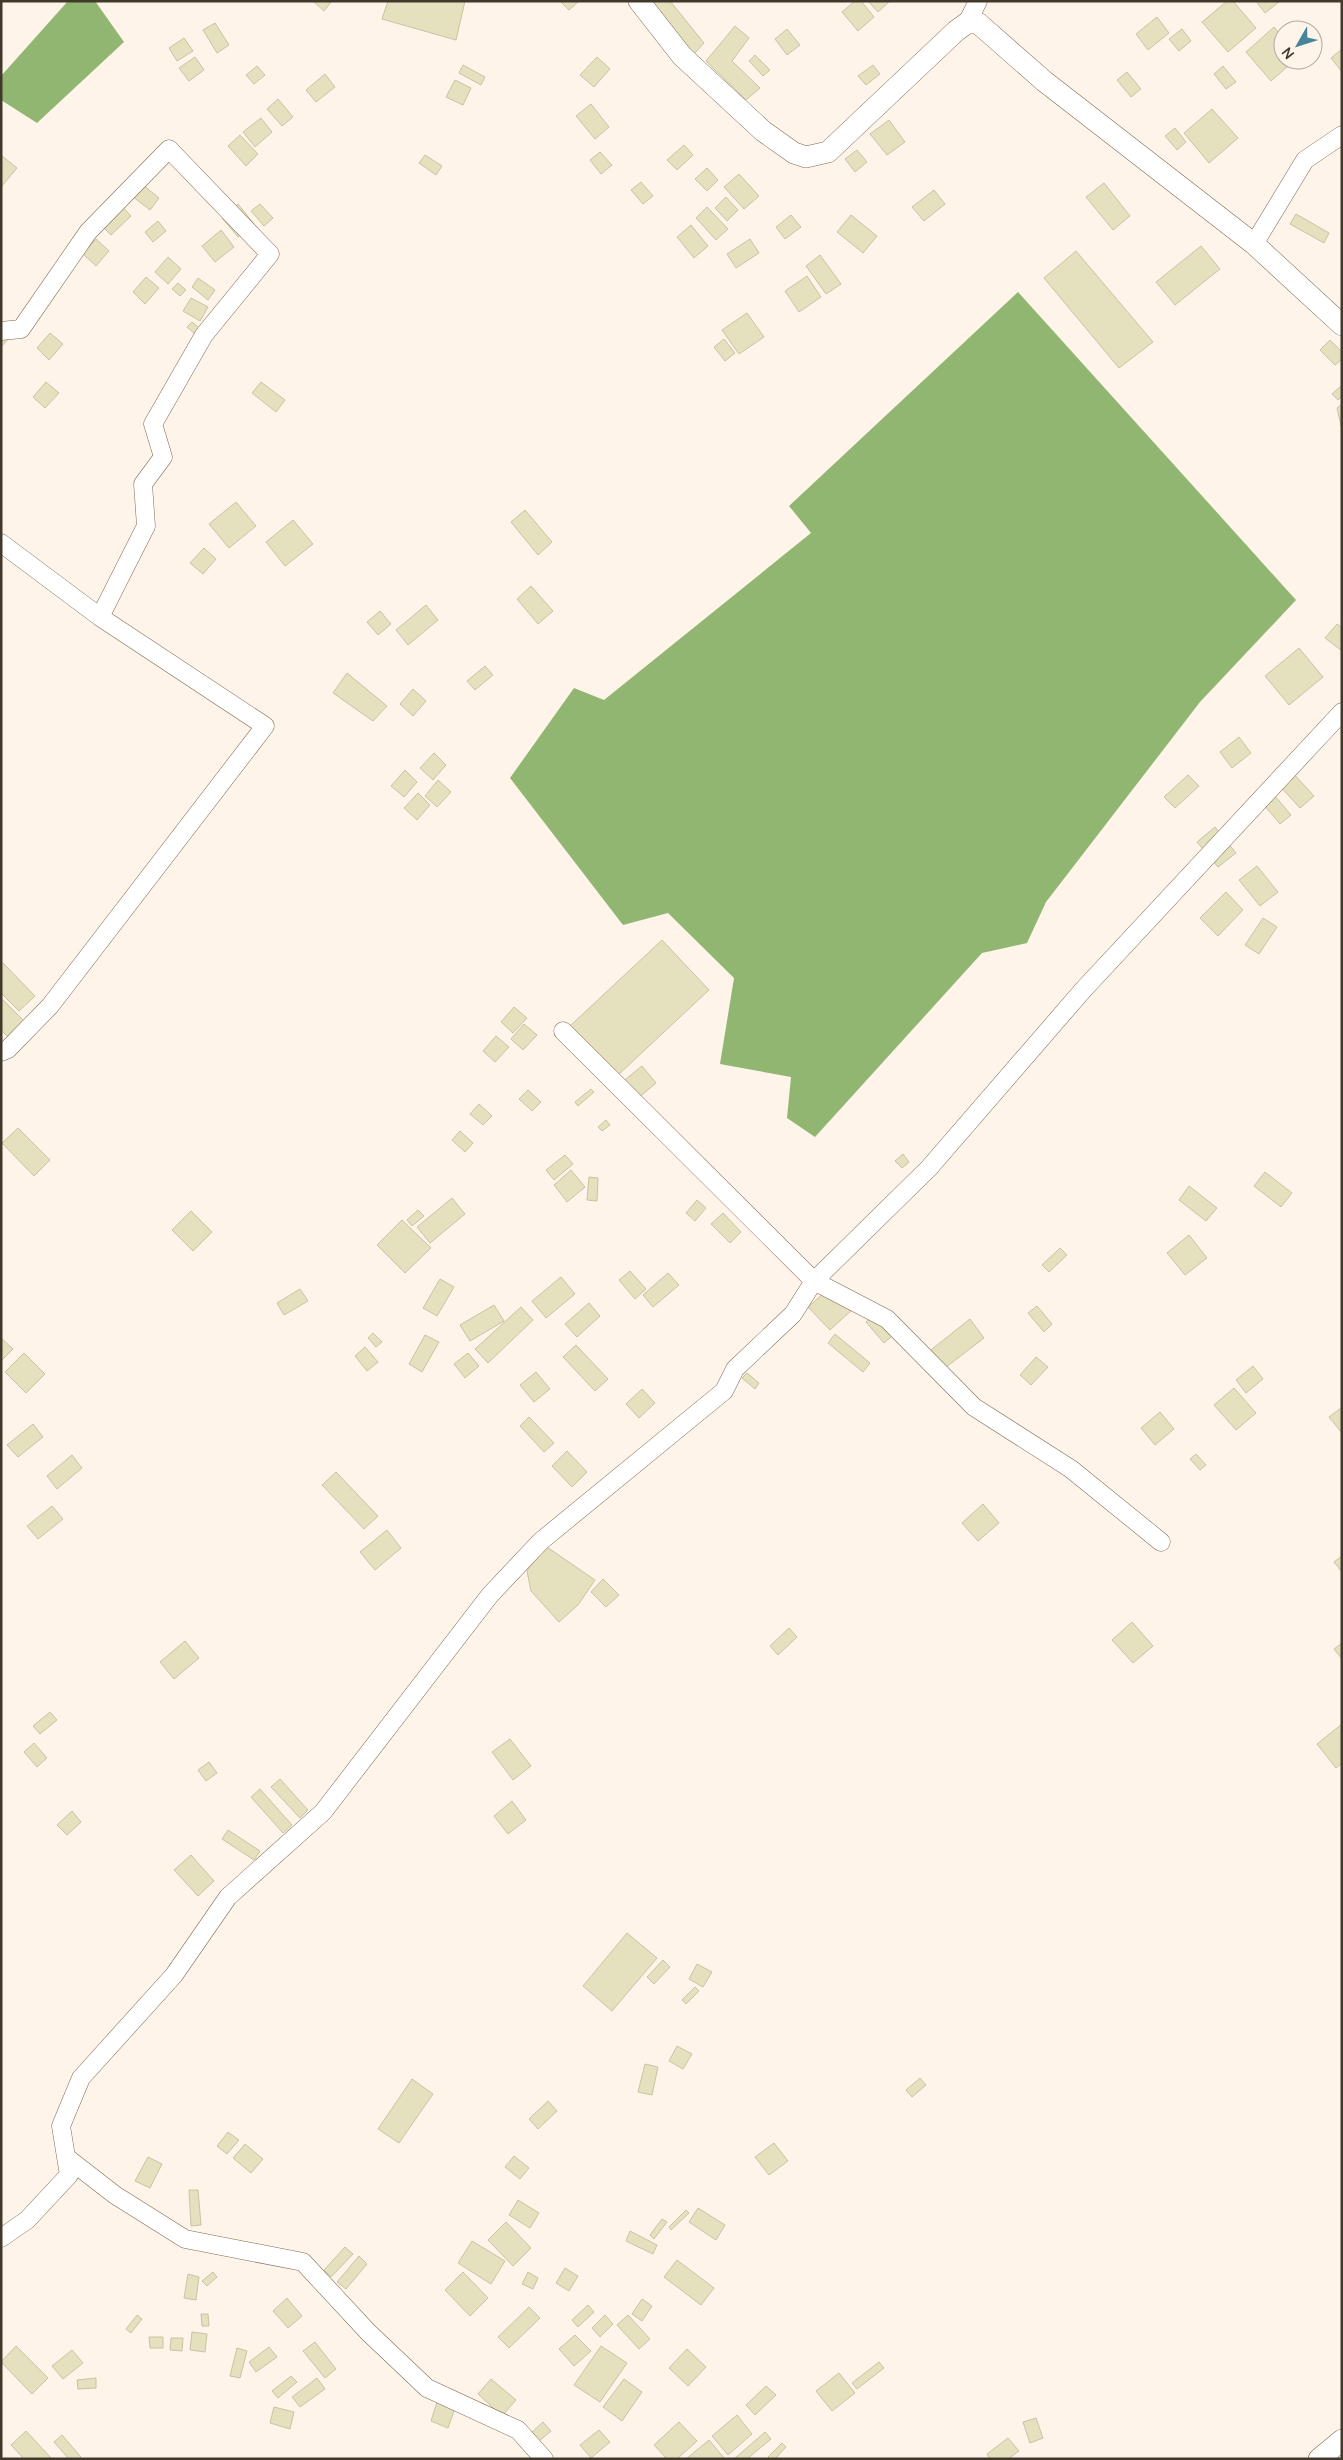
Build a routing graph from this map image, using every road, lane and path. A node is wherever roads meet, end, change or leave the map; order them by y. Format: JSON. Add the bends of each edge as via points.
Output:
{"nodes":[{"id":1,"x":639,"y":1,"type":"edge"},
{"id":2,"x":978,"y":1,"type":"edge"},
{"id":3,"x":967,"y":23,"type":"junction"},
{"id":4,"x":1342,"y":135,"type":"edge"},
{"id":5,"x":1254,"y":244,"type":"junction"},
{"id":6,"x":1342,"y":326,"type":"edge"},
{"id":7,"x":1,"y":331,"type":"edge"},
{"id":8,"x":1,"y":543,"type":"edge"},
{"id":9,"x":100,"y":617,"type":"junction"},
{"id":10,"x":1342,"y":712,"type":"edge"},
{"id":11,"x":563,"y":1031,"type":"dead end"},
{"id":12,"x":1,"y":1052,"type":"edge"},
{"id":13,"x":814,"y":1281,"type":"junction"},
{"id":14,"x":1161,"y":1542,"type":"dead end"},
{"id":15,"x":66,"y":2157,"type":"junction"},
{"id":16,"x":1,"y":2238,"type":"edge"},
{"id":17,"x":1342,"y":2440,"type":"edge"},
{"id":18,"x":544,"y":2459,"type":"edge"},
{"id":19,"x":1319,"y":2459,"type":"edge"}],
"edges":[{"from":1,"to":3,"type":"street","via":[[697,71],[763,131],[794,153],[806,157],[828,152]]},
{"from":2,"to":3,"type":"street"},
{"from":3,"to":5,"type":"street","via":[[978,23],[986,28],[1044,81]]},
{"from":4,"to":5,"type":"street","via":[[1305,160]]},
{"from":5,"to":6,"type":"street"},
{"from":7,"to":9,"type":"street","via":[[21,329],[88,232],[169,149],[270,254],[204,335],[153,424],[163,457],[143,484],[146,526]]},
{"from":8,"to":9,"type":"street"},
{"from":9,"to":12,"type":"street","via":[[265,726],[50,1006],[8,1049]]},
{"from":10,"to":13,"type":"street","via":[[1082,990],[929,1168]]},
{"from":11,"to":13,"type":"street"},
{"from":13,"to":14,"type":"street","via":[[887,1320],[974,1408],[1071,1469]]},
{"from":13,"to":15,"type":"street","via":[[793,1314],[735,1369],[724,1391],[542,1541],[490,1594],[323,1812],[228,1897],[174,1975],[82,2078],[61,2126]]},
{"from":15,"to":16,"type":"street","via":[[69,2175],[27,2220]]},
{"from":15,"to":18,"type":"street","via":[[116,2195],[184,2239],[303,2262],[368,2332],[427,2388],[518,2430]]},
{"from":17,"to":19,"type":"street"}]}
